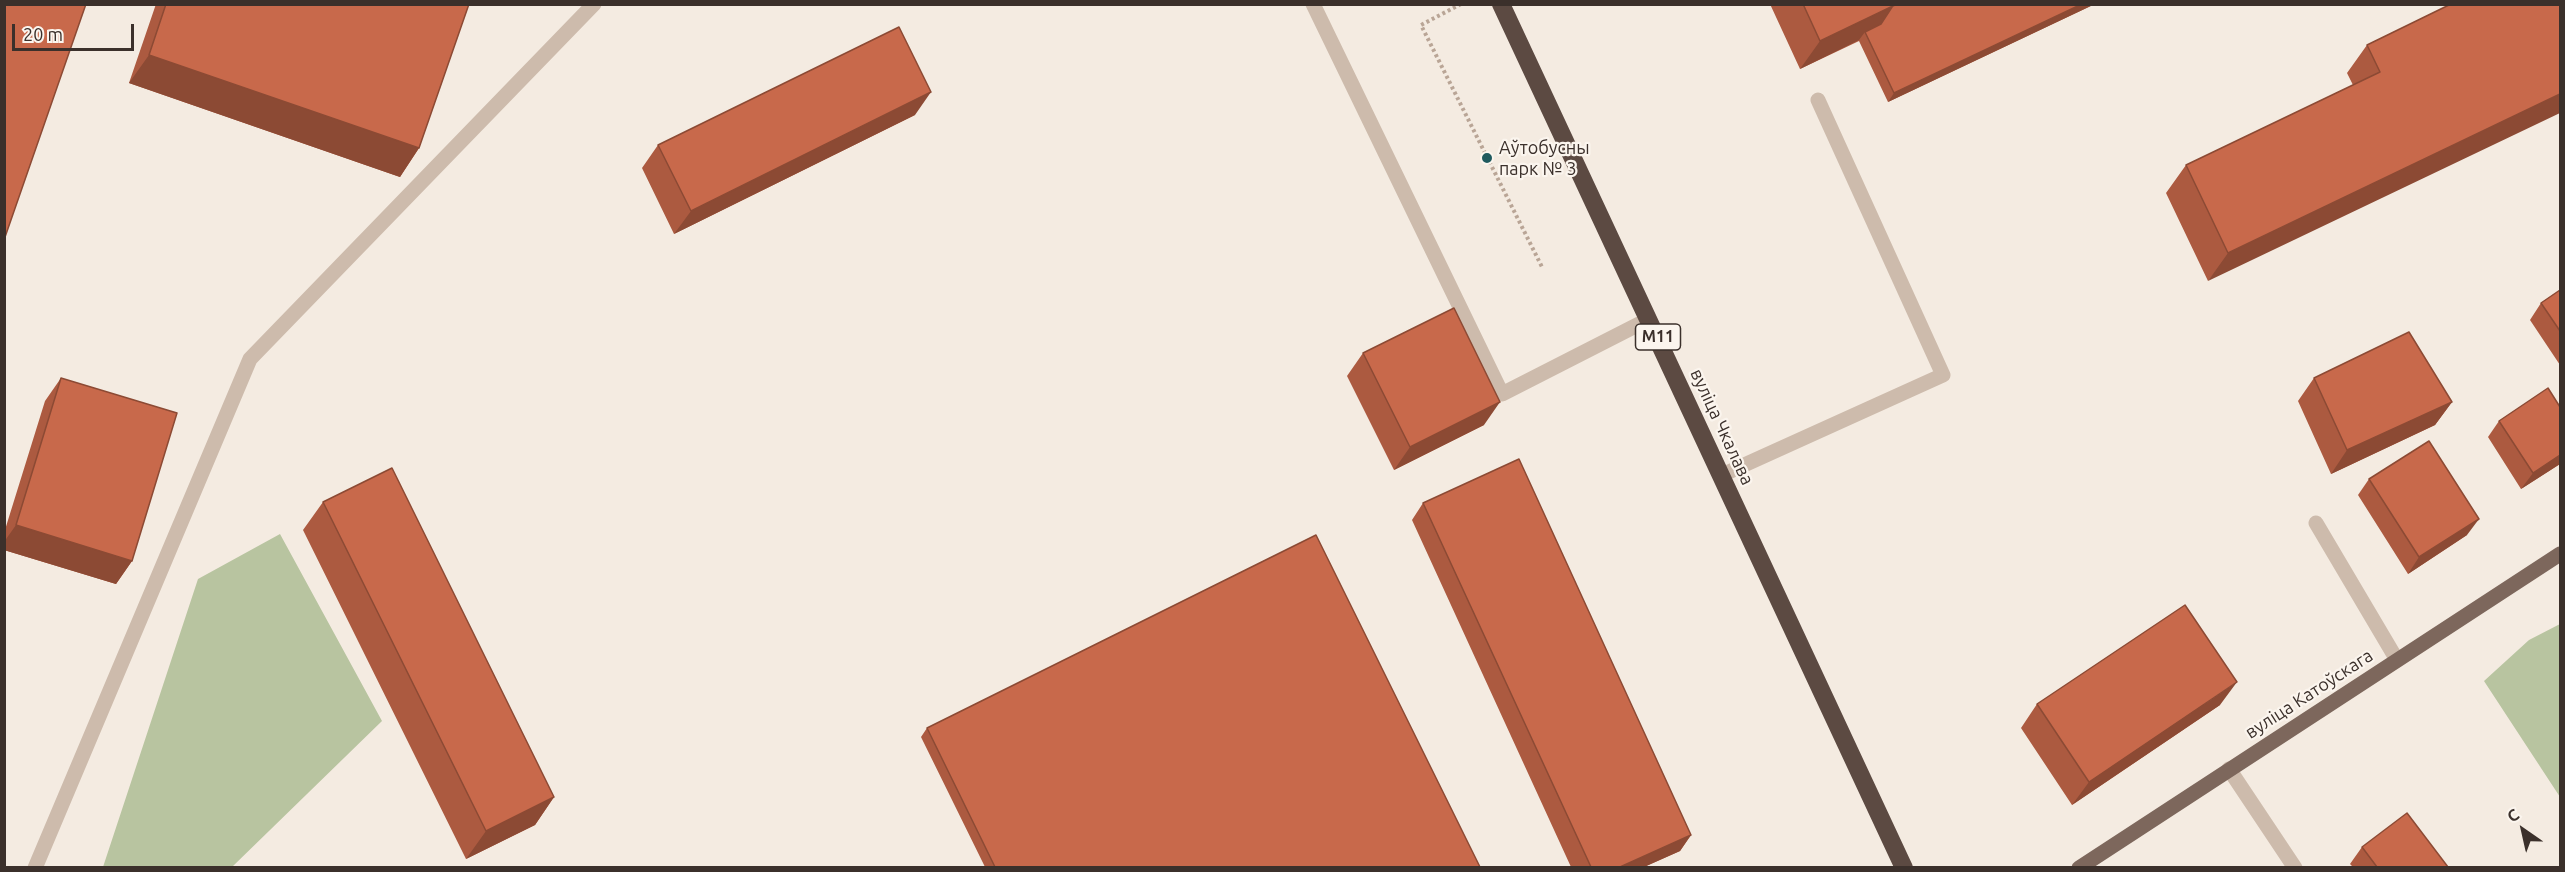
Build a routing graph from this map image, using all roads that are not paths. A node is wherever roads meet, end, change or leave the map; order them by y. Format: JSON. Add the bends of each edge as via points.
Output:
{"nodes":[{"id":1,"x":594,"y":4,"type":"edge"},
{"id":2,"x":1313,"y":4,"type":"edge"},
{"id":3,"x":1501,"y":4,"type":"edge"},
{"id":4,"x":1818,"y":100,"type":"dead end"},
{"id":5,"x":1649,"y":319,"type":"junction"},
{"id":6,"x":1722,"y":475,"type":"junction"},
{"id":7,"x":2316,"y":523,"type":"dead end"},
{"id":8,"x":2560,"y":554,"type":"edge"},
{"id":9,"x":2397,"y":660,"type":"junction"},
{"id":10,"x":2229,"y":769,"type":"junction"},
{"id":11,"x":35,"y":867,"type":"edge"},
{"id":12,"x":1904,"y":867,"type":"edge"},
{"id":13,"x":2079,"y":867,"type":"edge"},
{"id":14,"x":2295,"y":867,"type":"edge"}],
"edges":[{"from":1,"to":11,"type":"street","via":[[250,358]]},
{"from":2,"to":5,"type":"street","via":[[1502,394]]},
{"from":3,"to":5,"type":"highway","name":"вуліца Чкалава","number":"М11"},
{"from":4,"to":6,"type":"street","via":[[1943,375]]},
{"from":5,"to":6,"type":"highway","name":"вуліца Чкалава","number":"М11"},
{"from":6,"to":12,"type":"highway","name":"вуліца Чкалава","number":"М11"},
{"from":7,"to":9,"type":"street"},
{"from":8,"to":9,"type":"main road","name":"вуліца Катоўскага"},
{"from":9,"to":10,"type":"main road","name":"вуліца Катоўскага"},
{"from":10,"to":13,"type":"main road","name":"вуліца Катоўскага"},
{"from":10,"to":14,"type":"street"}]}
